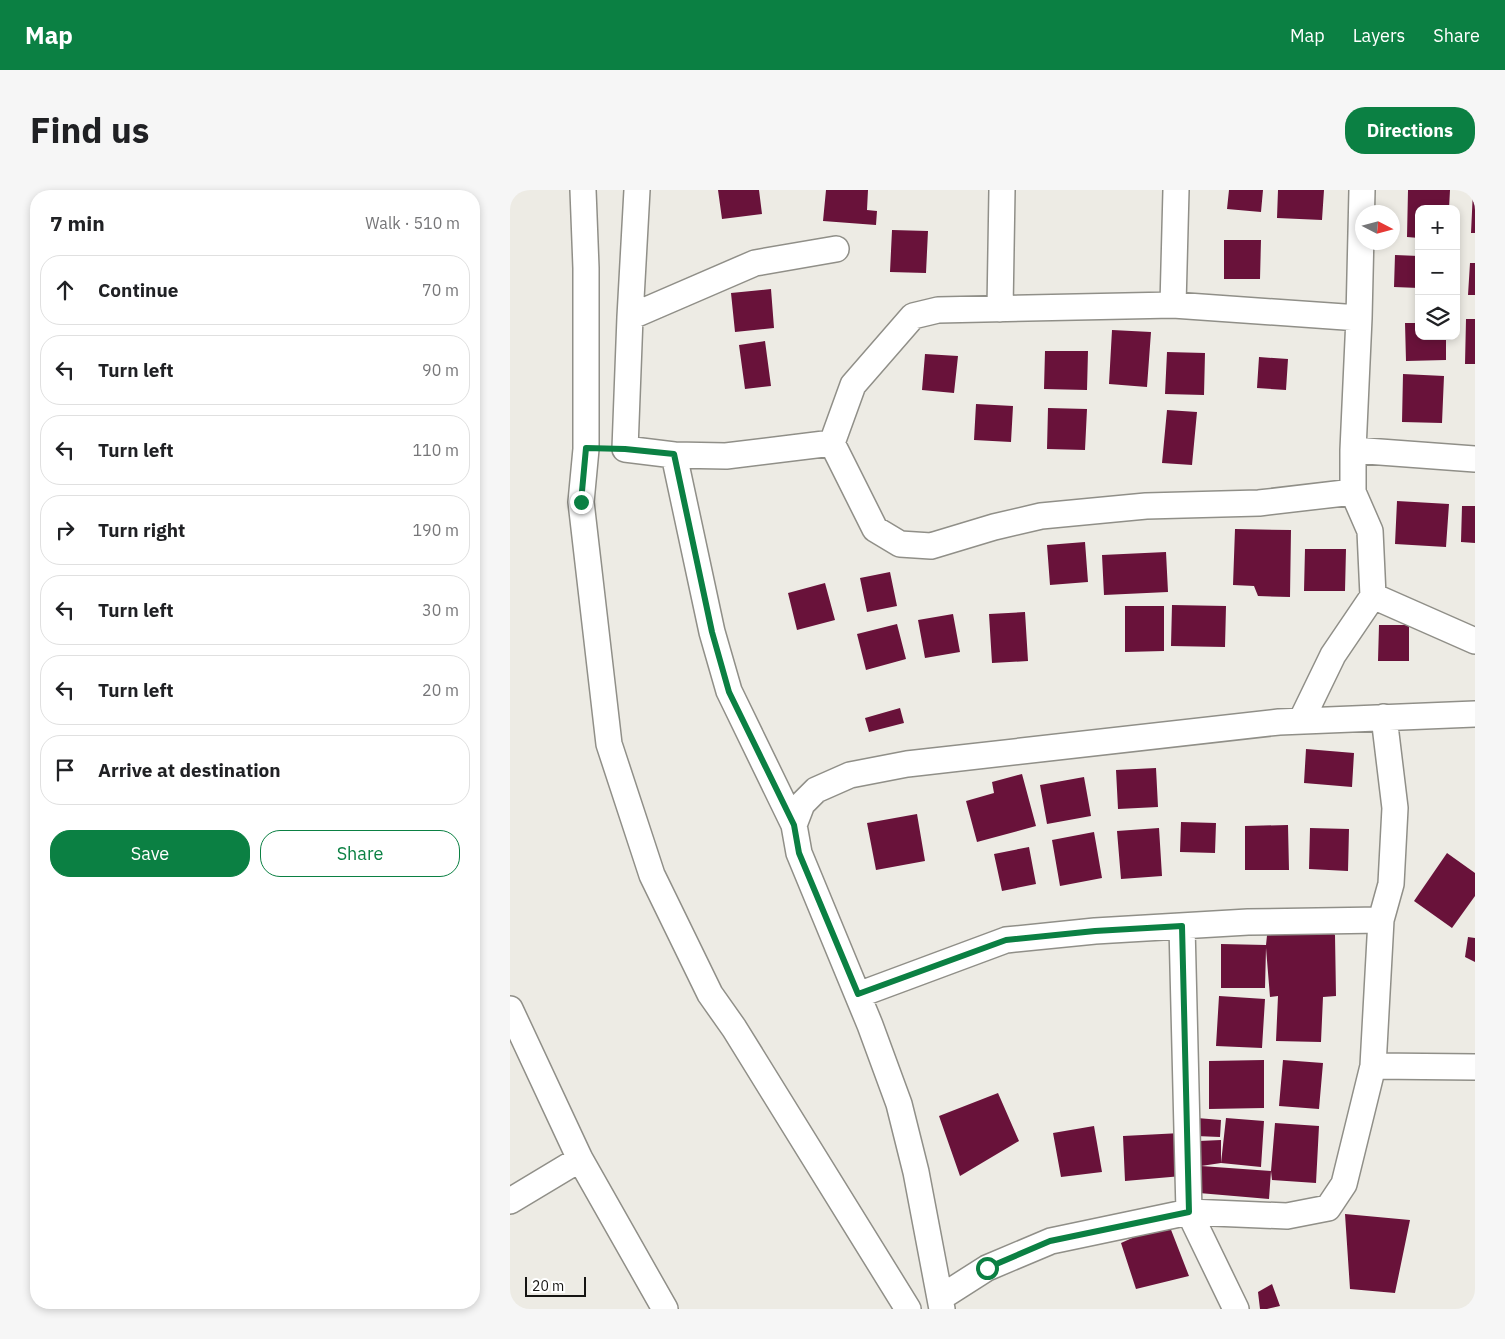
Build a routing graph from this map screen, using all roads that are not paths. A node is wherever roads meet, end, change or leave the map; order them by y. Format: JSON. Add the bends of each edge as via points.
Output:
{"nodes":[{"id":1,"x":583,"y":190,"type":"edge"},
{"id":2,"x":637,"y":190,"type":"edge"},
{"id":3,"x":1002,"y":190,"type":"edge"},
{"id":4,"x":1176,"y":190,"type":"edge"},
{"id":5,"x":1362,"y":190,"type":"edge"},
{"id":6,"x":836,"y":249,"type":"dead end"},
{"id":7,"x":1173,"y":305,"type":"junction"},
{"id":8,"x":1000,"y":309,"type":"junction"},
{"id":9,"x":630,"y":317,"type":"junction"},
{"id":10,"x":1359,"y":318,"type":"junction"},
{"id":11,"x":832,"y":444,"type":"junction"},
{"id":12,"x":586,"y":448,"type":"junction"},
{"id":13,"x":625,"y":449,"type":"junction"},
{"id":14,"x":1353,"y":450,"type":"junction"},
{"id":15,"x":674,"y":454,"type":"junction"},
{"id":16,"x":1475,"y":459,"type":"edge"},
{"id":17,"x":1353,"y":492,"type":"junction"},
{"id":18,"x":1373,"y":596,"type":"junction"},
{"id":19,"x":1475,"y":641,"type":"edge"},
{"id":20,"x":1472,"y":710,"type":"edge"},
{"id":21,"x":1384,"y":717,"type":"junction"},
{"id":22,"x":1301,"y":721,"type":"junction"},
{"id":23,"x":794,"y":825,"type":"junction"},
{"id":24,"x":1381,"y":920,"type":"junction"},
{"id":25,"x":1182,"y":926,"type":"junction"},
{"id":26,"x":858,"y":994,"type":"junction"},
{"id":27,"x":510,"y":1009,"type":"edge"},
{"id":28,"x":1373,"y":1066,"type":"junction"},
{"id":29,"x":1475,"y":1067,"type":"edge"},
{"id":30,"x":580,"y":1159,"type":"junction"},
{"id":31,"x":510,"y":1201,"type":"edge"},
{"id":32,"x":1189,"y":1212,"type":"junction"},
{"id":33,"x":941,"y":1303,"type":"edge"},
{"id":34,"x":660,"y":1307,"type":"edge"},
{"id":35,"x":908,"y":1309,"type":"edge"},
{"id":36,"x":1236,"y":1309,"type":"edge"}],
"edges":[{"from":1,"to":12,"type":"street"},
{"from":2,"to":9,"type":"street"},
{"from":3,"to":8,"type":"street"},
{"from":4,"to":7,"type":"street"},
{"from":5,"to":10,"type":"street"},
{"from":6,"to":9,"type":"street","via":[[755,264]]},
{"from":7,"to":8,"type":"street"},
{"from":7,"to":10,"type":"street"},
{"from":8,"to":11,"type":"street","via":[[938,310],[913,316],[853,385]]},
{"from":9,"to":13,"type":"street"},
{"from":10,"to":14,"type":"street"},
{"from":11,"to":15,"type":"street","via":[[726,456]]},
{"from":11,"to":17,"type":"street","via":[[875,529],[900,544],[931,546],[1041,516],[1146,506],[1259,503]]},
{"from":12,"to":13,"type":"street"},
{"from":12,"to":35,"type":"street","via":[[581,502],[609,744],[652,875],[710,994]]},
{"from":13,"to":15,"type":"street"},
{"from":14,"to":16,"type":"street"},
{"from":14,"to":17,"type":"street"},
{"from":15,"to":23,"type":"street","via":[[712,632],[729,692]]},
{"from":17,"to":18,"type":"street","via":[[1370,531]]},
{"from":18,"to":19,"type":"street"},
{"from":18,"to":22,"type":"street","via":[[1333,655]]},
{"from":20,"to":21,"type":"street"},
{"from":21,"to":22,"type":"street"},
{"from":21,"to":24,"type":"street","via":[[1395,808],[1391,884]]},
{"from":22,"to":23,"type":"street","via":[[907,764],[850,775],[816,790],[802,804]]},
{"from":23,"to":26,"type":"street","via":[[799,853]]},
{"from":24,"to":25,"type":"street"},
{"from":24,"to":28,"type":"street"},
{"from":25,"to":26,"type":"street","via":[[1006,940]]},
{"from":25,"to":32,"type":"street"},
{"from":26,"to":33,"type":"street","via":[[899,1104],[916,1172]]},
{"from":27,"to":30,"type":"street"},
{"from":28,"to":29,"type":"street"},
{"from":28,"to":32,"type":"street","via":[[1344,1184],[1328,1208],[1287,1216]]},
{"from":30,"to":31,"type":"street"},
{"from":30,"to":34,"type":"street"},
{"from":32,"to":33,"type":"street","via":[[1050,1241],[987,1268]]},
{"from":32,"to":36,"type":"street"}]}
